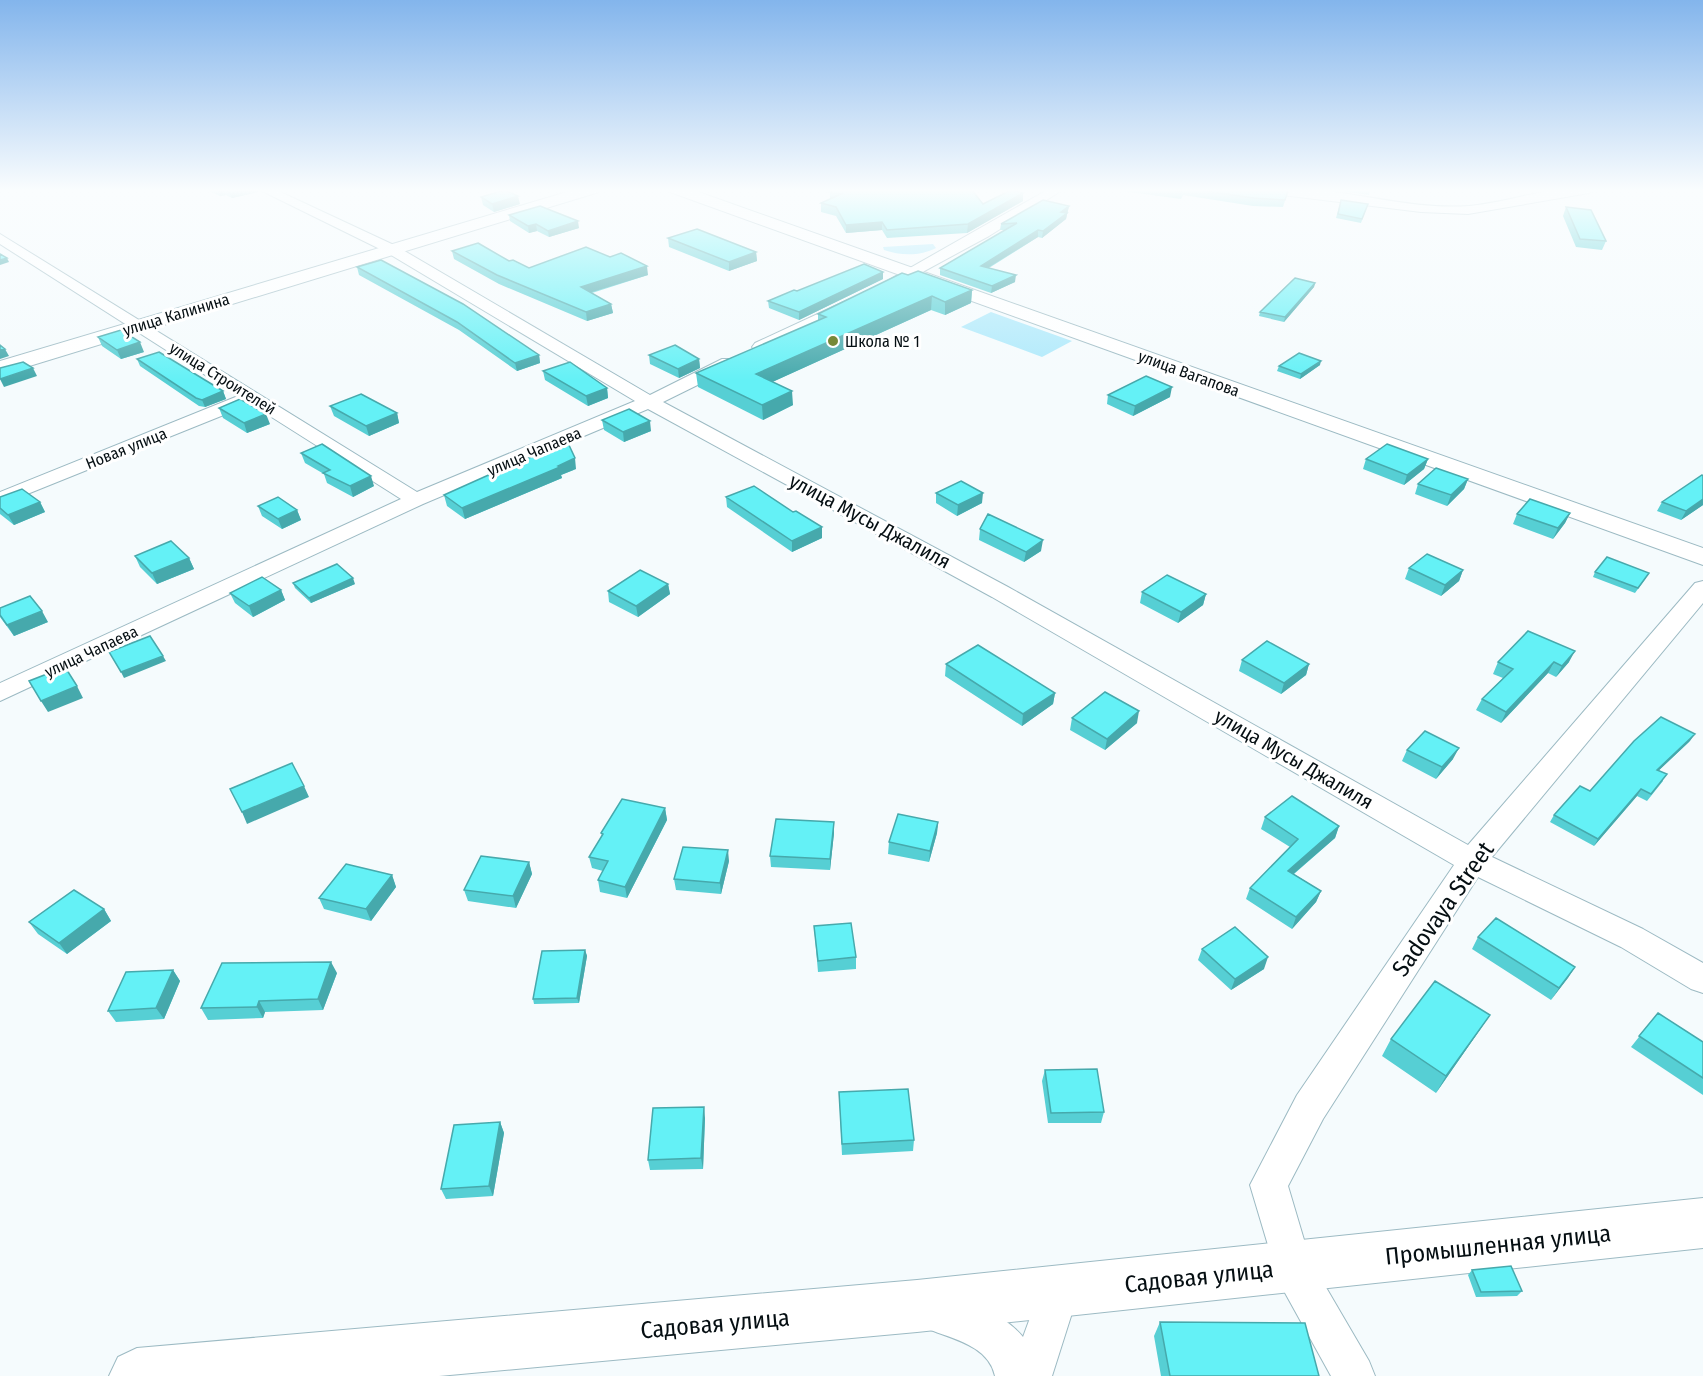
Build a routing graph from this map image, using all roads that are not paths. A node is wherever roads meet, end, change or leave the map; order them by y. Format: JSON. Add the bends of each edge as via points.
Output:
{"nodes":[{"id":1,"x":24,"y":253,"type":"edge"},
{"id":2,"x":377,"y":253,"type":"edge"},
{"id":3,"x":398,"y":253,"type":"edge"},
{"id":4,"x":860,"y":253,"type":"edge"},
{"id":5,"x":946,"y":253,"type":"edge"},
{"id":6,"x":914,"y":272,"type":"junction"},
{"id":7,"x":139,"y":325,"type":"junction"},
{"id":8,"x":0,"y":368,"type":"edge"},
{"id":9,"x":253,"y":397,"type":"junction"},
{"id":10,"x":650,"y":402,"type":"junction"},
{"id":11,"x":0,"y":499,"type":"edge"},
{"id":12,"x":416,"y":500,"type":"junction"},
{"id":13,"x":1703,"y":557,"type":"edge"},
{"id":14,"x":1703,"y":588,"type":"edge"},
{"id":15,"x":0,"y":693,"type":"edge"},
{"id":16,"x":1472,"y":861,"type":"junction"},
{"id":17,"x":1703,"y":979,"type":"edge"},
{"id":18,"x":1703,"y":1223,"type":"edge"},
{"id":19,"x":1293,"y":1268,"type":"junction"},
{"id":20,"x":1059,"y":1291,"type":"junction"},
{"id":21,"x":917,"y":1306,"type":"junction"},
{"id":22,"x":167,"y":1375,"type":"edge"},
{"id":23,"x":1016,"y":1376,"type":"edge"},
{"id":24,"x":1031,"y":1376,"type":"edge"},
{"id":25,"x":1354,"y":1376,"type":"edge"}],
"edges":[{"from":1,"to":7,"type":"street","name":"улица Строителей"},
{"from":2,"to":7,"type":"street","name":"улица Калинина"},
{"from":3,"to":10,"type":"street","name":"улица Мусы Джалиля"},
{"from":4,"to":6,"type":"street","name":"улица Вагапова"},
{"from":5,"to":6,"type":"street","name":"улица Чапаева"},
{"from":6,"to":10,"type":"street","name":"улица Чапаева"},
{"from":6,"to":13,"type":"street","name":"улица Вагапова"},
{"from":7,"to":8,"type":"street","name":"улица Калинина"},
{"from":7,"to":9,"type":"street","name":"улица Строителей"},
{"from":9,"to":11,"type":"street","name":"Новая улица"},
{"from":9,"to":12,"type":"street","name":"улица Строителей"},
{"from":10,"to":12,"type":"street","name":"улица Чапаева"},
{"from":10,"to":16,"type":"street","name":"улица Мусы Джалиля","via":[[1000,592]]},
{"from":12,"to":15,"type":"street","name":"улица Чапаева"},
{"from":14,"to":16,"type":"street","name":"Sadovaya Street"},
{"from":16,"to":17,"type":"street","name":"улица Мусы Джалиля","via":[[1632,938]]},
{"from":16,"to":19,"type":"street","name":"Sadovaya Street","via":[[1310,1107],[1269,1185]]},
{"from":18,"to":19,"type":"highway","name":"Промышленная улица"},
{"from":19,"to":20,"type":"highway","name":"Садовая улица"},
{"from":19,"to":25,"type":"street","name":"Sadovaya Street"},
{"from":20,"to":21,"type":"highway","name":"Садовая улица"},
{"from":20,"to":24,"type":"street"},
{"from":21,"to":22,"type":"highway","name":"Садовая улица"},
{"from":21,"to":23,"type":"street","via":[[964,1320],[997,1339],[1008,1350]]}]}
